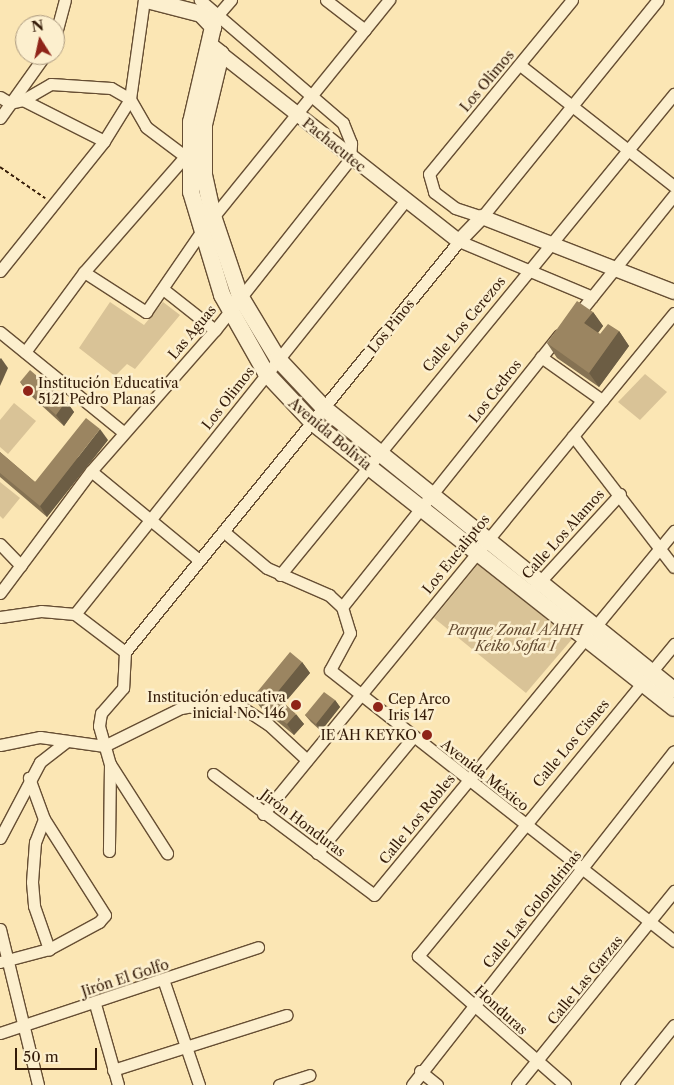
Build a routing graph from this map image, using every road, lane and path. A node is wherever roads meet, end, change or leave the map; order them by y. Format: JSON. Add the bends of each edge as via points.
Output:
{"nodes":[{"id":1,"x":65,"y":0,"type":"edge"},
{"id":2,"x":146,"y":0,"type":"edge"},
{"id":3,"x":200,"y":0,"type":"edge"},
{"id":4,"x":231,"y":0,"type":"edge"},
{"id":5,"x":326,"y":0,"type":"edge"},
{"id":6,"x":389,"y":0,"type":"edge"},
{"id":7,"x":572,"y":0,"type":"edge"},
{"id":8,"x":658,"y":0,"type":"edge"},
{"id":9,"x":61,"y":15,"type":"edge"},
{"id":10,"x":215,"y":17,"type":"junction"},
{"id":11,"x":365,"y":30,"type":"junction"},
{"id":12,"x":216,"y":50,"type":"junction"},
{"id":13,"x":36,"y":65,"type":"edge"},
{"id":14,"x":520,"y":65,"type":"junction"},
{"id":15,"x":313,"y":94,"type":"junction"},
{"id":16,"x":674,"y":94,"type":"edge"},
{"id":17,"x":130,"y":99,"type":"junction"},
{"id":18,"x":5,"y":100,"type":"edge"},
{"id":19,"x":23,"y":100,"type":"junction"},
{"id":20,"x":573,"y":108,"type":"junction"},
{"id":21,"x":296,"y":114,"type":"junction"},
{"id":22,"x":0,"y":118,"type":"edge"},
{"id":23,"x":104,"y":141,"type":"junction"},
{"id":24,"x":628,"y":152,"type":"junction"},
{"id":25,"x":185,"y":153,"type":"junction"},
{"id":26,"x":350,"y":159,"type":"junction"},
{"id":27,"x":0,"y":167,"type":"edge"},
{"id":28,"x":674,"y":186,"type":"edge"},
{"id":29,"x":674,"y":195,"type":"edge"},
{"id":30,"x":405,"y":201,"type":"junction"},
{"id":31,"x":55,"y":205,"type":"junction"},
{"id":32,"x":213,"y":216,"type":"junction"},
{"id":33,"x":482,"y":217,"type":"junction"},
{"id":34,"x":200,"y":232,"type":"junction"},
{"id":35,"x":459,"y":241,"type":"junction"},
{"id":36,"x":549,"y":244,"type":"junction"},
{"id":37,"x":528,"y":270,"type":"junction"},
{"id":38,"x":616,"y":270,"type":"junction"},
{"id":39,"x":0,"y":271,"type":"edge"},
{"id":40,"x":84,"y":272,"type":"junction"},
{"id":41,"x":163,"y":289,"type":"junction"},
{"id":42,"x":674,"y":292,"type":"edge"},
{"id":43,"x":240,"y":296,"type":"junction"},
{"id":44,"x":592,"y":297,"type":"junction"},
{"id":45,"x":229,"y":310,"type":"junction"},
{"id":46,"x":674,"y":313,"type":"edge"},
{"id":47,"x":216,"y":330,"type":"junction"},
{"id":48,"x":0,"y":332,"type":"edge"},
{"id":49,"x":25,"y":352,"type":"junction"},
{"id":50,"x":541,"y":357,"type":"junction"},
{"id":51,"x":278,"y":359,"type":"junction"},
{"id":52,"x":266,"y":373,"type":"junction"},
{"id":53,"x":602,"y":400,"type":"junction"},
{"id":54,"x":324,"y":408,"type":"junction"},
{"id":55,"x":312,"y":422,"type":"junction"},
{"id":56,"x":123,"y":432,"type":"junction"},
{"id":57,"x":573,"y":436,"type":"junction"},
{"id":58,"x":378,"y":451,"type":"junction"},
{"id":59,"x":367,"y":465,"type":"junction"},
{"id":60,"x":91,"y":471,"type":"junction"},
{"id":61,"x":620,"y":494,"type":"junction"},
{"id":62,"x":433,"y":495,"type":"junction"},
{"id":63,"x":422,"y":509,"type":"junction"},
{"id":64,"x":150,"y":520,"type":"junction"},
{"id":65,"x":674,"y":531,"type":"edge"},
{"id":66,"x":223,"y":532,"type":"junction"},
{"id":67,"x":488,"y":539,"type":"junction"},
{"id":68,"x":0,"y":544,"type":"edge"},
{"id":69,"x":658,"y":550,"type":"junction"},
{"id":70,"x":477,"y":552,"type":"junction"},
{"id":71,"x":200,"y":560,"type":"junction"},
{"id":72,"x":21,"y":566,"type":"junction"},
{"id":73,"x":674,"y":566,"type":"edge"},
{"id":74,"x":280,"y":575,"type":"junction"},
{"id":75,"x":540,"y":582,"type":"junction"},
{"id":76,"x":0,"y":593,"type":"edge"},
{"id":77,"x":528,"y":594,"type":"junction"},
{"id":78,"x":342,"y":607,"type":"junction"},
{"id":79,"x":75,"y":614,"type":"junction"},
{"id":80,"x":0,"y":617,"type":"edge"},
{"id":81,"x":595,"y":625,"type":"junction"},
{"id":82,"x":584,"y":638,"type":"junction"},
{"id":83,"x":674,"y":644,"type":"edge"},
{"id":84,"x":125,"y":652,"type":"junction"},
{"id":85,"x":647,"y":676,"type":"junction"},
{"id":86,"x":674,"y":690,"type":"edge"},
{"id":87,"x":360,"y":695,"type":"junction"},
{"id":88,"x":674,"y":708,"type":"edge"},
{"id":89,"x":414,"y":737,"type":"junction"},
{"id":90,"x":67,"y":741,"type":"junction"},
{"id":91,"x":0,"y":744,"type":"edge"},
{"id":92,"x":104,"y":746,"type":"junction"},
{"id":93,"x":674,"y":751,"type":"edge"},
{"id":94,"x":307,"y":760,"type":"junction"},
{"id":95,"x":110,"y":764,"type":"junction"},
{"id":96,"x":213,"y":774,"type":"dead end"},
{"id":97,"x":29,"y":778,"type":"junction"},
{"id":98,"x":468,"y":780,"type":"junction"},
{"id":99,"x":263,"y":814,"type":"junction"},
{"id":100,"x":44,"y":819,"type":"junction"},
{"id":101,"x":523,"y":824,"type":"junction"},
{"id":102,"x":0,"y":838,"type":"edge"},
{"id":103,"x":109,"y":851,"type":"dead end"},
{"id":104,"x":167,"y":853,"type":"dead end"},
{"id":105,"x":317,"y":853,"type":"junction"},
{"id":106,"x":583,"y":871,"type":"junction"},
{"id":107,"x":674,"y":891,"type":"edge"},
{"id":108,"x":374,"y":895,"type":"joint"},
{"id":109,"x":650,"y":923,"type":"junction"},
{"id":110,"x":0,"y":929,"type":"edge"},
{"id":111,"x":674,"y":941,"type":"edge"},
{"id":112,"x":258,"y":948,"type":"dead end"},
{"id":113,"x":49,"y":949,"type":"junction"},
{"id":114,"x":418,"y":956,"type":"joint"},
{"id":115,"x":2,"y":961,"type":"edge"},
{"id":116,"x":164,"y":982,"type":"junction"},
{"id":117,"x":95,"y":1004,"type":"junction"},
{"id":118,"x":473,"y":1005,"type":"junction"},
{"id":119,"x":286,"y":1015,"type":"dead end"},
{"id":120,"x":674,"y":1025,"type":"edge"},
{"id":121,"x":21,"y":1028,"type":"junction"},
{"id":122,"x":0,"y":1034,"type":"edge"},
{"id":123,"x":185,"y":1044,"type":"junction"},
{"id":124,"x":537,"y":1062,"type":"junction"},
{"id":125,"x":113,"y":1070,"type":"junction"},
{"id":126,"x":420,"y":1071,"type":"junction"},
{"id":127,"x":309,"y":1075,"type":"dead end"},
{"id":128,"x":38,"y":1085,"type":"edge"},
{"id":129,"x":118,"y":1085,"type":"edge"},
{"id":130,"x":199,"y":1085,"type":"edge"},
{"id":131,"x":280,"y":1085,"type":"edge"},
{"id":132,"x":412,"y":1085,"type":"edge"},
{"id":133,"x":437,"y":1085,"type":"edge"},
{"id":134,"x":517,"y":1085,"type":"edge"},
{"id":135,"x":565,"y":1085,"type":"edge"},
{"id":136,"x":626,"y":1085,"type":"edge"}],
"edges":[{"from":1,"to":9,"type":"street"},
{"from":2,"to":10,"type":"main road"},
{"from":2,"to":17,"type":"street"},
{"from":3,"to":10,"type":"street"},
{"from":4,"to":10,"type":"street"},
{"from":5,"to":11,"type":"street"},
{"from":6,"to":11,"type":"street"},
{"from":7,"to":14,"type":"street","name":"Los Olimos"},
{"from":8,"to":20,"type":"street","name":"Los Pinos"},
{"from":10,"to":12,"type":"main road","name":"Avenida Bolivia"},
{"from":10,"to":15,"type":"street"},
{"from":11,"to":15,"type":"street"},
{"from":12,"to":21,"type":"street","name":"Pachacutec"},
{"from":12,"to":25,"type":"main road","name":"Avenida Bolivia","via":[[200,78]]},
{"from":12,"to":32,"type":"main road","name":"Avenida Bolivia","via":[[204,125],[204,175]]},
{"from":13,"to":18,"type":"street"},
{"from":14,"to":20,"type":"street"},
{"from":14,"to":33,"type":"street","name":"Los Olimos","via":[[429,174],[428,183],[455,208]]},
{"from":15,"to":21,"type":"street"},
{"from":15,"to":26,"type":"street","via":[[343,123],[352,143]]},
{"from":16,"to":24,"type":"street","name":"Calle Los Cerezos"},
{"from":17,"to":19,"type":"street","via":[[111,88],[51,84]]},
{"from":17,"to":23,"type":"street"},
{"from":17,"to":25,"type":"street","via":[[146,127]]},
{"from":18,"to":19,"type":"street"},
{"from":18,"to":22,"type":"street"},
{"from":19,"to":23,"type":"street"},
{"from":20,"to":24,"type":"street"},
{"from":20,"to":33,"type":"street","name":"Los Pinos"},
{"from":21,"to":26,"type":"street","name":"Pachacutec"},
{"from":21,"to":32,"type":"street"},
{"from":23,"to":31,"type":"street"},
{"from":24,"to":28,"type":"street"},
{"from":24,"to":36,"type":"street","name":"Calle Los Cerezos"},
{"from":25,"to":34,"type":"main road","name":"Avenida Bolivia"},
{"from":25,"to":40,"type":"street","via":[[169,179]]},
{"from":26,"to":30,"type":"street","name":"Pachacutec"},
{"from":26,"to":43,"type":"street","name":"Las Aguas"},
{"from":27,"to":31,"type":"path"},
{"from":29,"to":38,"type":"street","name":"Los Cedros"},
{"from":30,"to":35,"type":"street","name":"Pachacutec"},
{"from":30,"to":51,"type":"street","name":"Los Olimos"},
{"from":31,"to":39,"type":"street"},
{"from":32,"to":34,"type":"street"},
{"from":32,"to":43,"type":"main road","name":"Avenida Bolivia"},
{"from":33,"to":35,"type":"street","name":"Los Pinos"},
{"from":33,"to":36,"type":"street"},
{"from":34,"to":41,"type":"street"},
{"from":34,"to":45,"type":"main road","name":"Avenida Bolivia"},
{"from":35,"to":37,"type":"street"},
{"from":35,"to":54,"type":"street","name":"Los Pinos"},
{"from":36,"to":37,"type":"street","name":"Calle Los Cerezos"},
{"from":36,"to":38,"type":"street"},
{"from":37,"to":44,"type":"street"},
{"from":37,"to":58,"type":"street","name":"Calle Los Cerezos"},
{"from":38,"to":42,"type":"street"},
{"from":38,"to":44,"type":"street","name":"Los Cedros"},
{"from":40,"to":41,"type":"street","via":[[146,312]]},
{"from":40,"to":49,"type":"street"},
{"from":41,"to":47,"type":"street"},
{"from":43,"to":45,"type":"street","name":"Las Aguas"},
{"from":43,"to":51,"type":"main road","name":"Avenida Bolivia"},
{"from":44,"to":50,"type":"street","name":"Los Cedros"},
{"from":45,"to":47,"type":"street","name":"Las Aguas"},
{"from":45,"to":52,"type":"main road","name":"Avenida Bolivia"},
{"from":46,"to":53,"type":"street","name":"Los Eucaliptos"},
{"from":47,"to":56,"type":"street","name":"Las Aguas"},
{"from":48,"to":49,"type":"street"},
{"from":49,"to":56,"type":"street"},
{"from":50,"to":53,"type":"street"},
{"from":50,"to":62,"type":"street","name":"Los Cedros"},
{"from":51,"to":52,"type":"street","name":"Los Olimos"},
{"from":51,"to":54,"type":"main road","name":"Avenida Bolivia"},
{"from":52,"to":55,"type":"main road","name":"Avenida Bolivia"},
{"from":52,"to":64,"type":"street","name":"Los Olimos"},
{"from":53,"to":57,"type":"street","name":"Los Eucaliptos"},
{"from":54,"to":55,"type":"street","name":"Los Pinos"},
{"from":54,"to":58,"type":"main road","name":"Avenida Bolivia"},
{"from":55,"to":59,"type":"main road","name":"Avenida Bolivia"},
{"from":55,"to":66,"type":"street","name":"Los Pinos"},
{"from":56,"to":60,"type":"street","name":"Las Aguas"},
{"from":57,"to":61,"type":"street"},
{"from":57,"to":67,"type":"street","name":"Los Eucaliptos"},
{"from":58,"to":59,"type":"street","name":"Calle Los Cerezos"},
{"from":58,"to":62,"type":"main road","name":"Avenida Bolivia"},
{"from":59,"to":63,"type":"main road","name":"Avenida Bolivia"},
{"from":59,"to":74,"type":"street","name":"Calle Los Cerezos"},
{"from":60,"to":64,"type":"street"},
{"from":60,"to":72,"type":"street","name":"Las Aguas"},
{"from":61,"to":69,"type":"street"},
{"from":61,"to":75,"type":"street","name":"Calle Los Alamos"},
{"from":62,"to":63,"type":"street","name":"Los Cedros"},
{"from":62,"to":67,"type":"main road","name":"Avenida Bolivia"},
{"from":63,"to":70,"type":"main road","name":"Avenida Bolivia"},
{"from":63,"to":78,"type":"street","name":"Los Cedros"},
{"from":64,"to":71,"type":"street"},
{"from":64,"to":79,"type":"street","name":"Los Olimos"},
{"from":65,"to":69,"type":"street","name":"Calle Los Robles"},
{"from":66,"to":71,"type":"street","name":"Los Pinos"},
{"from":66,"to":74,"type":"street"},
{"from":67,"to":70,"type":"street","name":"Los Eucaliptos"},
{"from":67,"to":75,"type":"main road","name":"Avenida Bolivia"},
{"from":68,"to":72,"type":"street"},
{"from":69,"to":73,"type":"street"},
{"from":69,"to":81,"type":"street","name":"Calle Los Robles"},
{"from":70,"to":77,"type":"main road","name":"Avenida Bolivia"},
{"from":70,"to":87,"type":"street","name":"Los Eucaliptos"},
{"from":71,"to":84,"type":"street","name":"Los Pinos"},
{"from":72,"to":76,"type":"street","name":"Las Aguas"},
{"from":74,"to":78,"type":"street","via":[[321,591]]},
{"from":75,"to":77,"type":"street","name":"Calle Los Alamos"},
{"from":75,"to":81,"type":"main road","name":"Avenida Bolivia"},
{"from":77,"to":82,"type":"main road","name":"Avenida Bolivia"},
{"from":78,"to":87,"type":"street","name":"Avenida México","via":[[350,633],[330,670]]},
{"from":79,"to":80,"type":"street","via":[[41,611]]},
{"from":79,"to":84,"type":"street"},
{"from":81,"to":82,"type":"street","name":"Calle Los Robles"},
{"from":81,"to":85,"type":"main road","name":"Avenida Bolivia"},
{"from":82,"to":85,"type":"main road","name":"Avenida Bolivia"},
{"from":82,"to":98,"type":"street","name":"Calle Los Robles"},
{"from":83,"to":85,"type":"street","name":"Calle Los Cisnes"},
{"from":84,"to":92,"type":"street","via":[[123,688],[101,714]]},
{"from":85,"to":86,"type":"main road","name":"Avenida Bolivia"},
{"from":85,"to":88,"type":"main road","name":"Avenida Bolivia"},
{"from":85,"to":101,"type":"street","name":"Calle Los Cisnes"},
{"from":87,"to":89,"type":"street","name":"Avenida México"},
{"from":87,"to":94,"type":"street","name":"Los Eucaliptos"},
{"from":89,"to":98,"type":"street","name":"Avenida México"},
{"from":89,"to":105,"type":"street"},
{"from":90,"to":91,"type":"street","via":[[40,737]]},
{"from":90,"to":92,"type":"street"},
{"from":90,"to":97,"type":"street","via":[[40,762]]},
{"from":92,"to":94,"type":"street","via":[[181,708],[219,702],[243,708]]},
{"from":92,"to":95,"type":"street"},
{"from":93,"to":106,"type":"street","name":"Calle Las Golondrinas"},
{"from":94,"to":99,"type":"street","name":"Los Eucaliptos"},
{"from":95,"to":103,"type":"street"},
{"from":95,"to":104,"type":"street"},
{"from":96,"to":99,"type":"street","name":"Jirón Honduras"},
{"from":97,"to":100,"type":"street"},
{"from":97,"to":102,"type":"street"},
{"from":98,"to":101,"type":"street","name":"Avenida México"},
{"from":98,"to":108,"type":"street","name":"Calle Los Robles"},
{"from":99,"to":105,"type":"street","name":"Jirón Honduras"},
{"from":100,"to":113,"type":"street","via":[[35,842],[32,882],[34,906]]},
{"from":100,"to":113,"type":"street","via":[[102,905],[105,915],[99,922]]},
{"from":101,"to":106,"type":"street","name":"Avenida México"},
{"from":101,"to":114,"type":"street","name":"Calle Los Cisnes"},
{"from":105,"to":108,"type":"street","name":"Jirón Honduras"},
{"from":106,"to":109,"type":"street","name":"Avenida México"},
{"from":106,"to":118,"type":"street","name":"Calle Las Golondrinas"},
{"from":107,"to":109,"type":"street","name":"Calle Las Garzas"},
{"from":109,"to":111,"type":"street","name":"Avenida México"},
{"from":109,"to":124,"type":"street","name":"Calle Las Garzas"},
{"from":110,"to":115,"type":"street"},
{"from":112,"to":116,"type":"street","name":"Jirón El Golfo"},
{"from":113,"to":115,"type":"street"},
{"from":114,"to":118,"type":"street","name":"Honduras"},
{"from":115,"to":121,"type":"street"},
{"from":116,"to":117,"type":"street","name":"Jirón El Golfo"},
{"from":116,"to":123,"type":"street"},
{"from":117,"to":121,"type":"street","name":"Jirón El Golfo"},
{"from":117,"to":125,"type":"street"},
{"from":118,"to":124,"type":"street","name":"Honduras"},
{"from":118,"to":126,"type":"street","name":"Calle Las Golondrinas"},
{"from":119,"to":123,"type":"street"},
{"from":120,"to":136,"type":"street"},
{"from":121,"to":122,"type":"street","name":"Jirón El Golfo"},
{"from":121,"to":128,"type":"street"},
{"from":123,"to":125,"type":"street"},
{"from":123,"to":130,"type":"street"},
{"from":124,"to":134,"type":"street","name":"Calle Las Garzas"},
{"from":124,"to":135,"type":"street","name":"Honduras"},
{"from":125,"to":129,"type":"street"},
{"from":126,"to":132,"type":"street","name":"Calle Las Golondrinas"},
{"from":126,"to":133,"type":"street"},
{"from":127,"to":131,"type":"street"}]}
